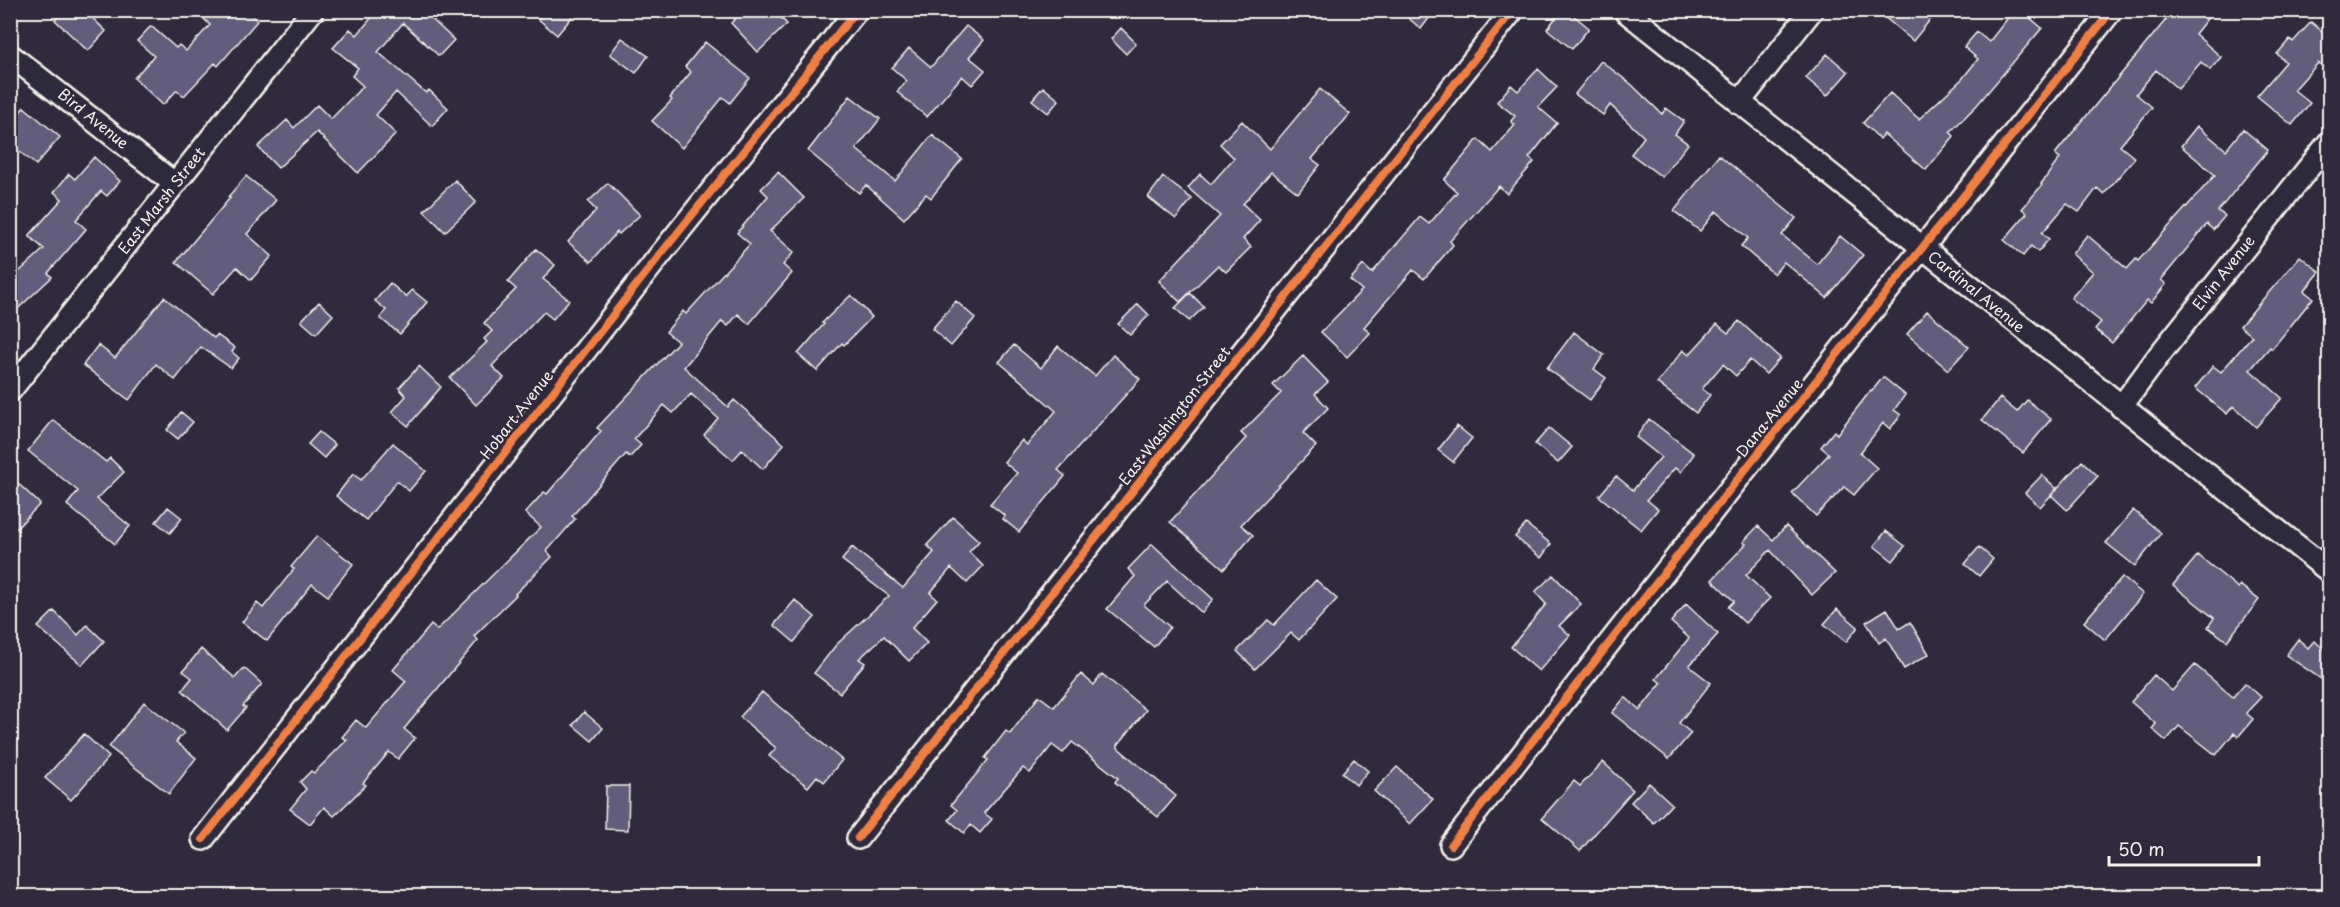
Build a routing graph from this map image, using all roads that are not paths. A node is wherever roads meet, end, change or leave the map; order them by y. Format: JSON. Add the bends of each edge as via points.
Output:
{"nodes":[{"id":1,"x":313,"y":10,"type":"edge"},
{"id":2,"x":856,"y":10,"type":"edge"},
{"id":3,"x":1513,"y":10,"type":"edge"},
{"id":4,"x":1624,"y":10,"type":"edge"},
{"id":5,"x":1812,"y":10,"type":"edge"},
{"id":6,"x":2112,"y":10,"type":"edge"},
{"id":7,"x":10,"y":55,"type":"edge"},
{"id":8,"x":1739,"y":103,"type":"junction"},
{"id":9,"x":2330,"y":141,"type":"edge"},
{"id":10,"x":175,"y":184,"type":"junction"},
{"id":11,"x":1923,"y":249,"type":"junction"},
{"id":12,"x":10,"y":392,"type":"edge"},
{"id":13,"x":2121,"y":407,"type":"junction"},
{"id":14,"x":2328,"y":570,"type":"edge"},
{"id":15,"x":858,"y":837,"type":"dead end"},
{"id":16,"x":203,"y":839,"type":"dead end"},
{"id":17,"x":1450,"y":845,"type":"dead end"}],
"edges":[{"from":1,"to":10,"type":"street","name":"East Marsh Street"},
{"from":2,"to":16,"type":"street","name":"Hobart Avenue"},
{"from":3,"to":15,"type":"street","name":"East Washington Street"},
{"from":4,"to":8,"type":"street","name":"Cardinal Avenue"},
{"from":5,"to":8,"type":"street"},
{"from":6,"to":11,"type":"street","name":"Dana Avenue"},
{"from":7,"to":10,"type":"street","name":"Bird Avenue"},
{"from":8,"to":11,"type":"street","name":"Cardinal Avenue"},
{"from":9,"to":13,"type":"street","name":"Elvin Avenue"},
{"from":10,"to":12,"type":"street","name":"East Marsh Street"},
{"from":11,"to":13,"type":"street","name":"Cardinal Avenue"},
{"from":11,"to":17,"type":"street","name":"Dana Avenue"},
{"from":13,"to":14,"type":"street","name":"Cardinal Avenue"}]}
